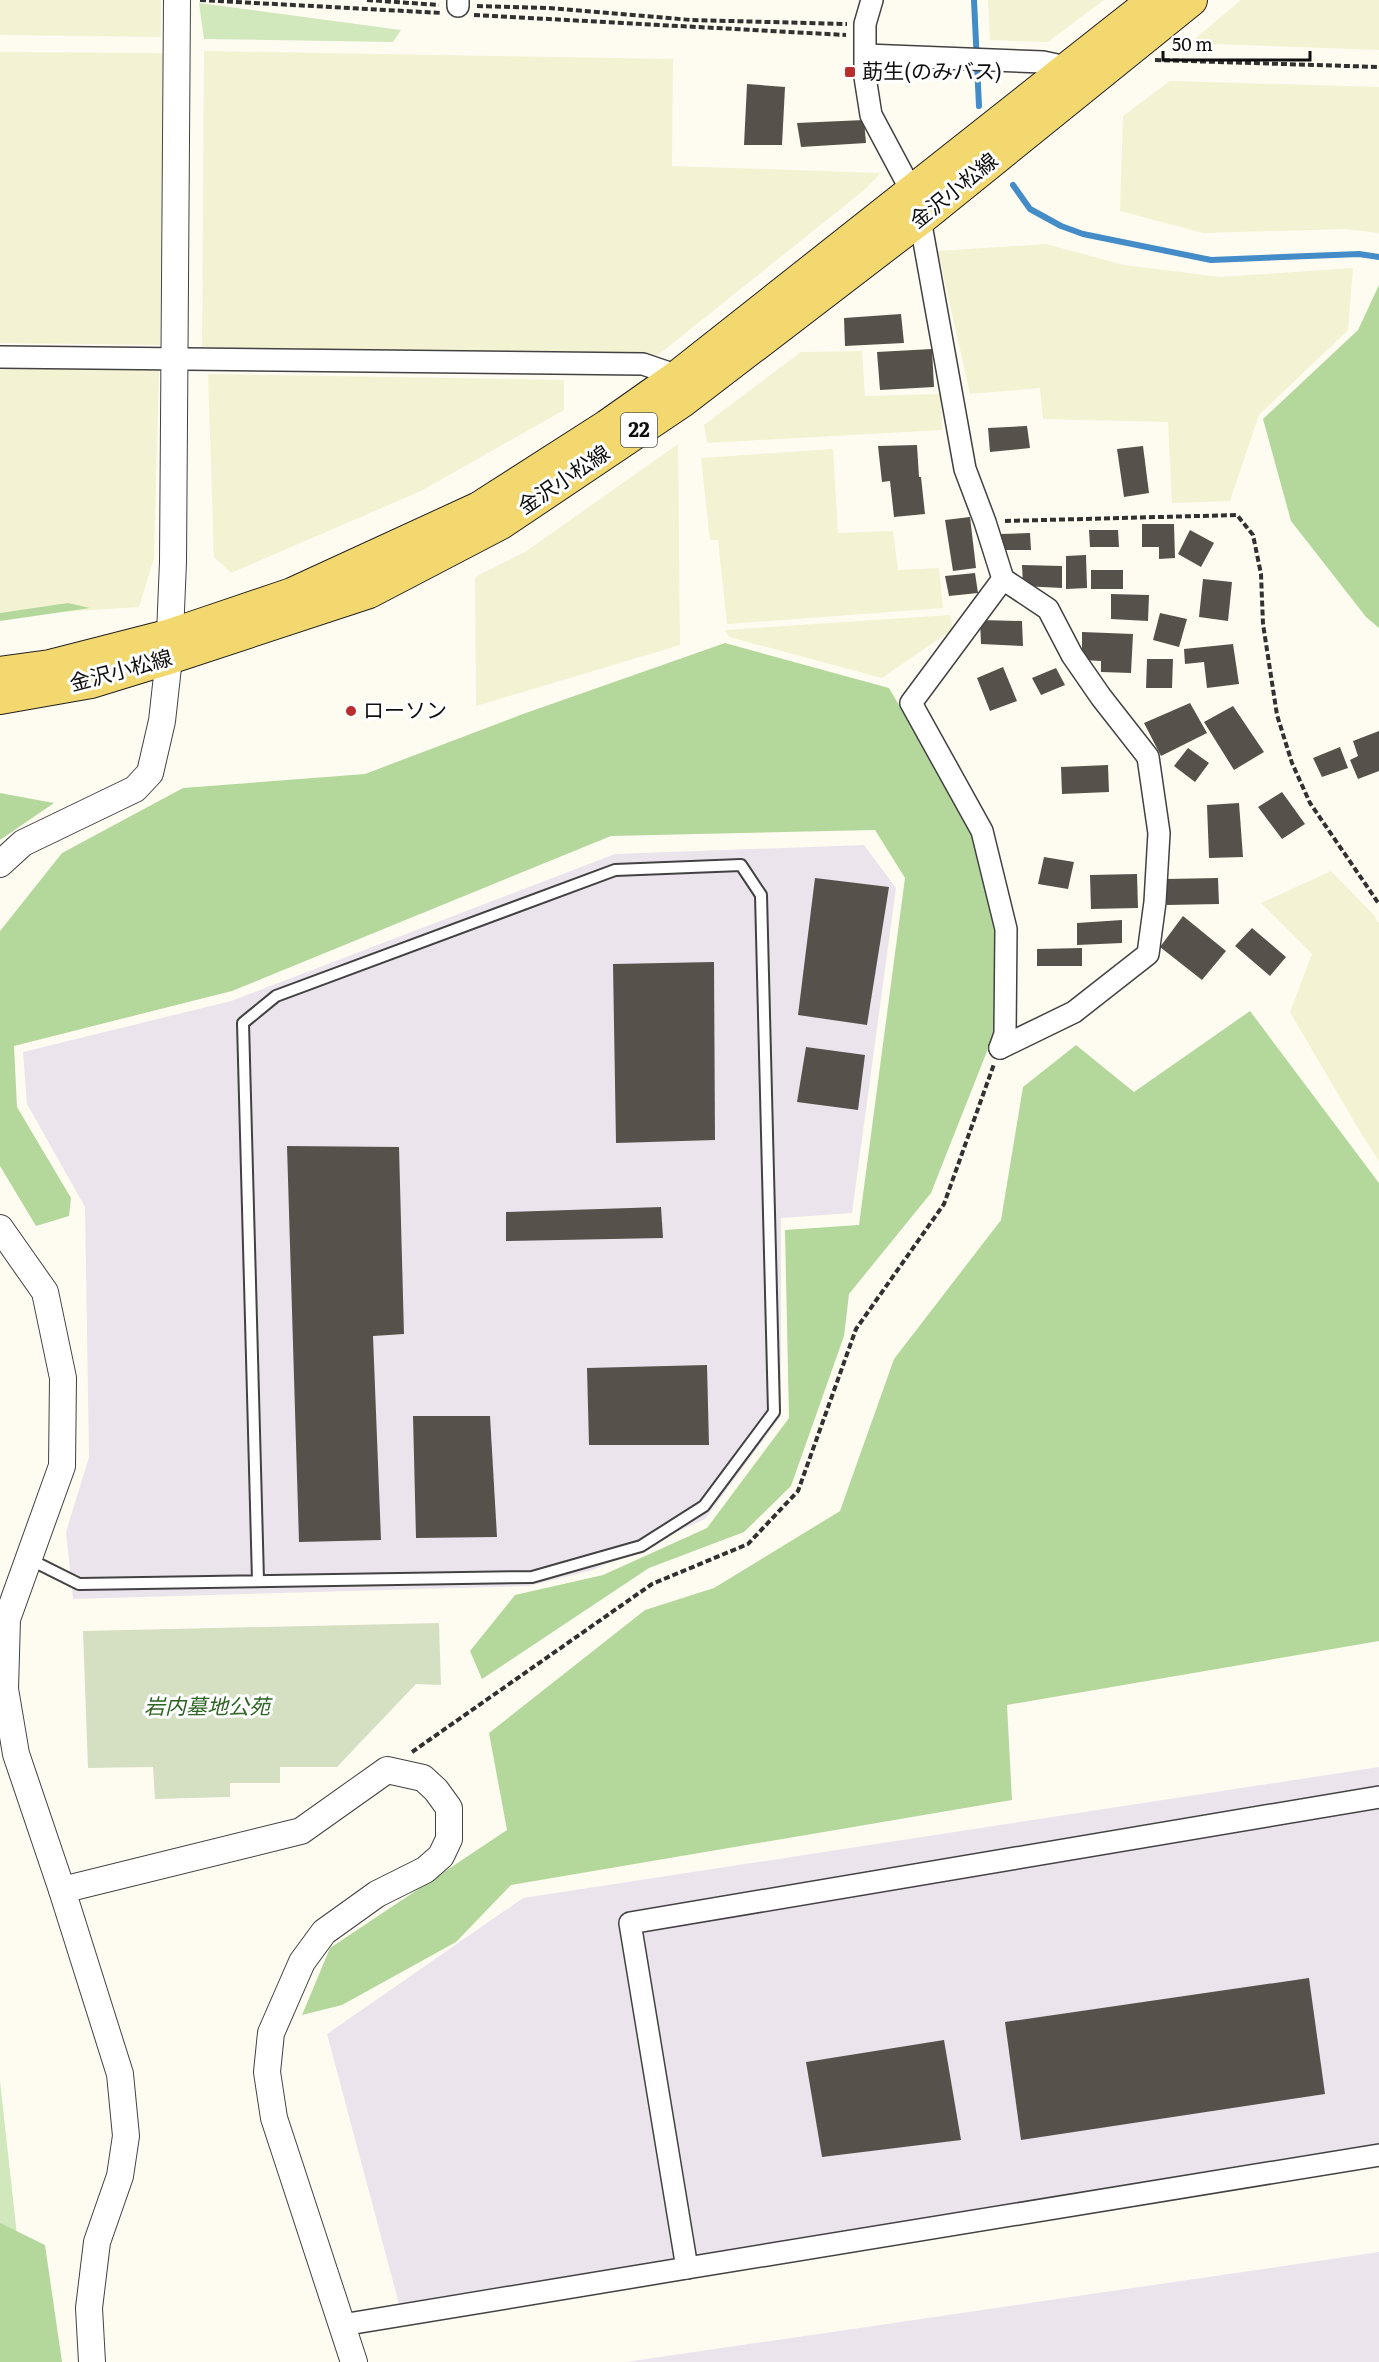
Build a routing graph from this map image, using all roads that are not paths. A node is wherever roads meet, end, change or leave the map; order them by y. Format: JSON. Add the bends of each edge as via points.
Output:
{"nodes":[{"id":1,"x":177,"y":0,"type":"edge"},
{"id":2,"x":872,"y":0,"type":"edge"},
{"id":3,"x":1154,"y":0,"type":"edge"},
{"id":4,"x":1191,"y":0,"type":"edge"},
{"id":5,"x":866,"y":38,"type":"junction"},
{"id":6,"x":1071,"y":68,"type":"junction"},
{"id":7,"x":915,"y":205,"type":"junction"},
{"id":8,"x":0,"y":357,"type":"edge"},
{"id":9,"x":176,"y":358,"type":"junction"},
{"id":10,"x":678,"y":376,"type":"junction"},
{"id":11,"x":1003,"y":579,"type":"junction"},
{"id":12,"x":170,"y":647,"type":"junction"},
{"id":13,"x":0,"y":673,"type":"edge"},
{"id":14,"x":0,"y":699,"type":"edge"},
{"id":15,"x":0,"y":864,"type":"edge"},
{"id":16,"x":0,"y":1228,"type":"edge"},
{"id":17,"x":28,"y":1559,"type":"junction"},
{"id":18,"x":258,"y":1580,"type":"junction"},
{"id":19,"x":1379,"y":1797,"type":"edge"},
{"id":20,"x":62,"y":1890,"type":"junction"},
{"id":21,"x":1379,"y":2155,"type":"edge"},
{"id":22,"x":687,"y":2268,"type":"junction"},
{"id":23,"x":342,"y":2325,"type":"junction"},
{"id":24,"x":92,"y":2362,"type":"edge"},
{"id":25,"x":354,"y":2362,"type":"edge"}],
"edges":[{"from":1,"to":9,"type":"street"},
{"from":2,"to":5,"type":"street"},
{"from":3,"to":6,"type":"main road","name":"金沢小松線","number":"22"},
{"from":4,"to":7,"type":"main road","name":"金沢小松線","number":"22"},
{"from":5,"to":6,"type":"street","via":[[979,59],[1043,62]]},
{"from":5,"to":7,"type":"street","via":[[865,77],[871,115]]},
{"from":6,"to":7,"type":"main road","name":"金沢小松線","number":"22"},
{"from":7,"to":10,"type":"main road","name":"金沢小松線","number":"22"},
{"from":7,"to":11,"type":"street","via":[[965,468]]},
{"from":7,"to":12,"type":"main road","name":"金沢小松線","number":"22","via":[[681,402],[501,523],[369,592]]},
{"from":8,"to":9,"type":"street"},
{"from":9,"to":10,"type":"street","via":[[643,364]]},
{"from":9,"to":12,"type":"street"},
{"from":10,"to":12,"type":"main road","name":"金沢小松線","number":"22","via":[[478,508]]},
{"from":11,"to":11,"type":"street","via":[[1048,609],[1072,655],[1148,757],[1159,833],[1148,954],[1074,1012],[1000,1048],[1005,1034],[1006,929],[982,831],[911,703]]},
{"from":12,"to":13,"type":"main road","name":"金沢小松線","number":"22"},
{"from":12,"to":14,"type":"main road","name":"金沢小松線","number":"22","via":[[91,682]]},
{"from":12,"to":15,"type":"street","via":[[162,722],[150,773],[135,789],[23,843]]},
{"from":16,"to":17,"type":"street","via":[[45,1292],[63,1378],[62,1466]]},
{"from":17,"to":18,"type":"lane","via":[[79,1584]]},
{"from":17,"to":20,"type":"street","via":[[7,1619],[5,1689],[16,1754]]},
{"from":18,"to":18,"type":"lane","via":[[532,1577],[641,1546],[704,1506],[774,1412],[761,895],[741,865],[615,870],[276,996],[243,1023]]},
{"from":19,"to":22,"type":"street","via":[[630,1923]]},
{"from":20,"to":23,"type":"street","via":[[301,1831],[387,1770],[423,1779],[448,1808],[448,1839],[441,1856],[425,1870],[377,1894],[324,1932],[302,1962],[271,2033],[267,2072],[274,2118]]},
{"from":20,"to":24,"type":"street","via":[[120,2074],[126,2136],[120,2176],[97,2242],[89,2308]]},
{"from":21,"to":22,"type":"street"},
{"from":22,"to":23,"type":"street"},
{"from":23,"to":25,"type":"street"}]}
